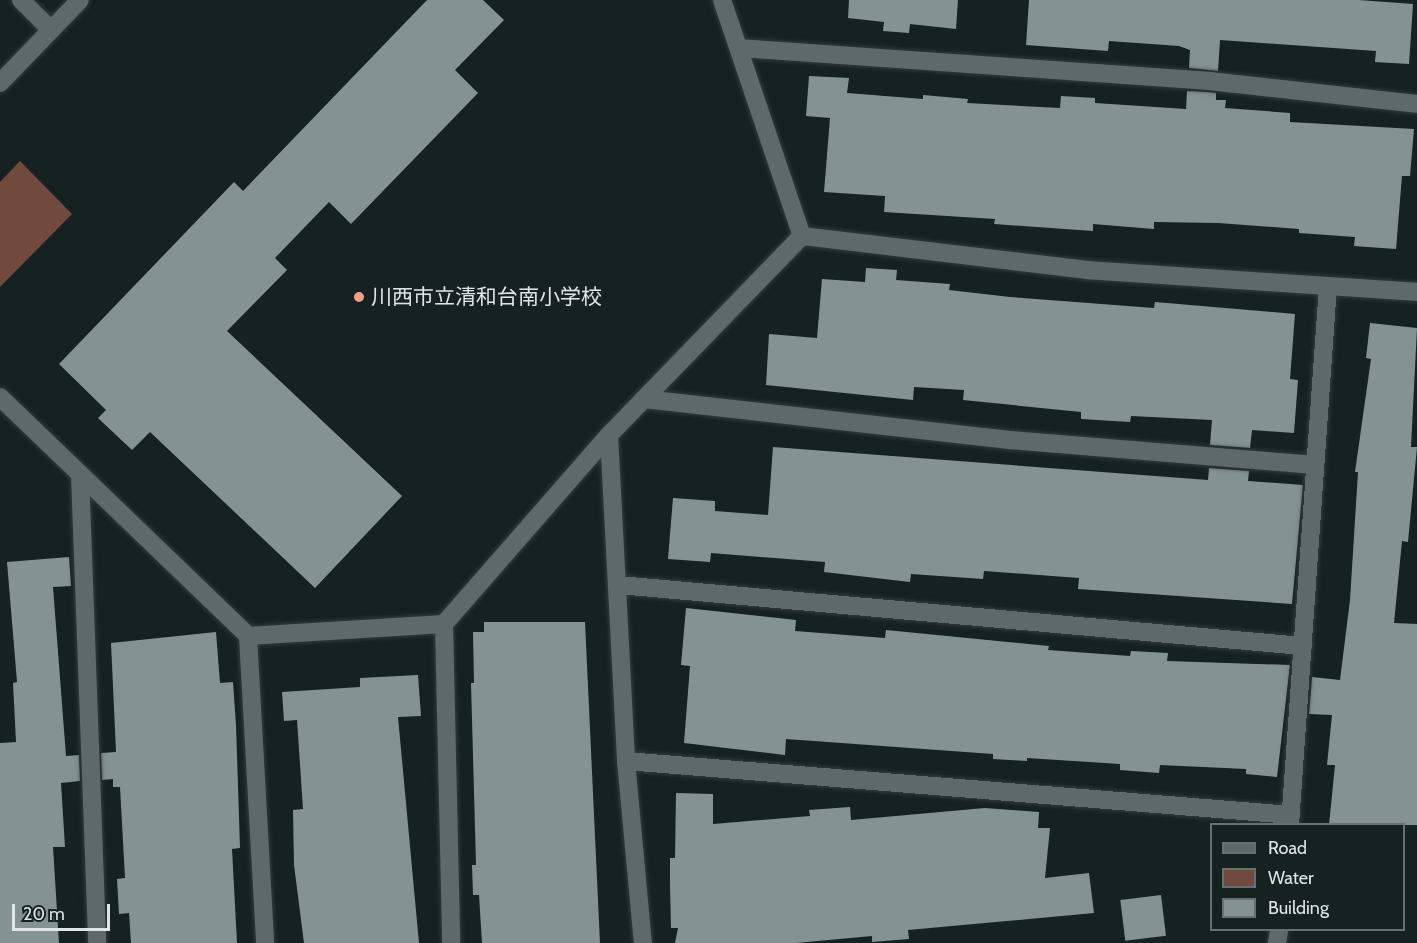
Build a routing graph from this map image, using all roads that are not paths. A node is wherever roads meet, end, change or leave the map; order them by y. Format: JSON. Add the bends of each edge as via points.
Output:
{"nodes":[{"id":1,"x":21,"y":0,"type":"edge"},
{"id":2,"x":80,"y":0,"type":"edge"},
{"id":3,"x":722,"y":0,"type":"edge"},
{"id":4,"x":51,"y":30,"type":"junction"},
{"id":5,"x":739,"y":48,"type":"junction"},
{"id":6,"x":0,"y":83,"type":"edge"},
{"id":7,"x":1417,"y":104,"type":"edge"},
{"id":8,"x":802,"y":236,"type":"junction"},
{"id":9,"x":1328,"y":286,"type":"junction"},
{"id":10,"x":1417,"y":292,"type":"edge"},
{"id":11,"x":0,"y":397,"type":"edge"},
{"id":12,"x":644,"y":399,"type":"junction"},
{"id":13,"x":609,"y":435,"type":"junction"},
{"id":14,"x":1315,"y":465,"type":"junction"},
{"id":15,"x":80,"y":474,"type":"junction"},
{"id":16,"x":619,"y":585,"type":"junction"},
{"id":17,"x":444,"y":624,"type":"junction"},
{"id":18,"x":248,"y":636,"type":"junction"},
{"id":19,"x":1303,"y":646,"type":"junction"},
{"id":20,"x":626,"y":761,"type":"junction"},
{"id":21,"x":1291,"y":820,"type":"edge"},
{"id":22,"x":97,"y":943,"type":"edge"},
{"id":23,"x":264,"y":943,"type":"edge"},
{"id":24,"x":451,"y":943,"type":"edge"},
{"id":25,"x":643,"y":943,"type":"edge"}],
"edges":[{"from":1,"to":4,"type":"street"},
{"from":2,"to":4,"type":"street"},
{"from":3,"to":5,"type":"street"},
{"from":4,"to":6,"type":"street"},
{"from":5,"to":7,"type":"street","via":[[1209,81]]},
{"from":5,"to":8,"type":"street"},
{"from":8,"to":9,"type":"street","via":[[1087,270]]},
{"from":8,"to":12,"type":"street"},
{"from":9,"to":10,"type":"street"},
{"from":9,"to":14,"type":"street"},
{"from":11,"to":15,"type":"street"},
{"from":12,"to":13,"type":"street"},
{"from":12,"to":14,"type":"street","via":[[1010,440]]},
{"from":13,"to":16,"type":"street"},
{"from":13,"to":17,"type":"street"},
{"from":14,"to":19,"type":"street"},
{"from":15,"to":18,"type":"street"},
{"from":15,"to":22,"type":"street"},
{"from":16,"to":19,"type":"street"},
{"from":16,"to":20,"type":"street"},
{"from":17,"to":18,"type":"street"},
{"from":17,"to":24,"type":"street"},
{"from":18,"to":23,"type":"street"},
{"from":19,"to":21,"type":"street"},
{"from":20,"to":21,"type":"street"},
{"from":20,"to":25,"type":"street"}]}
